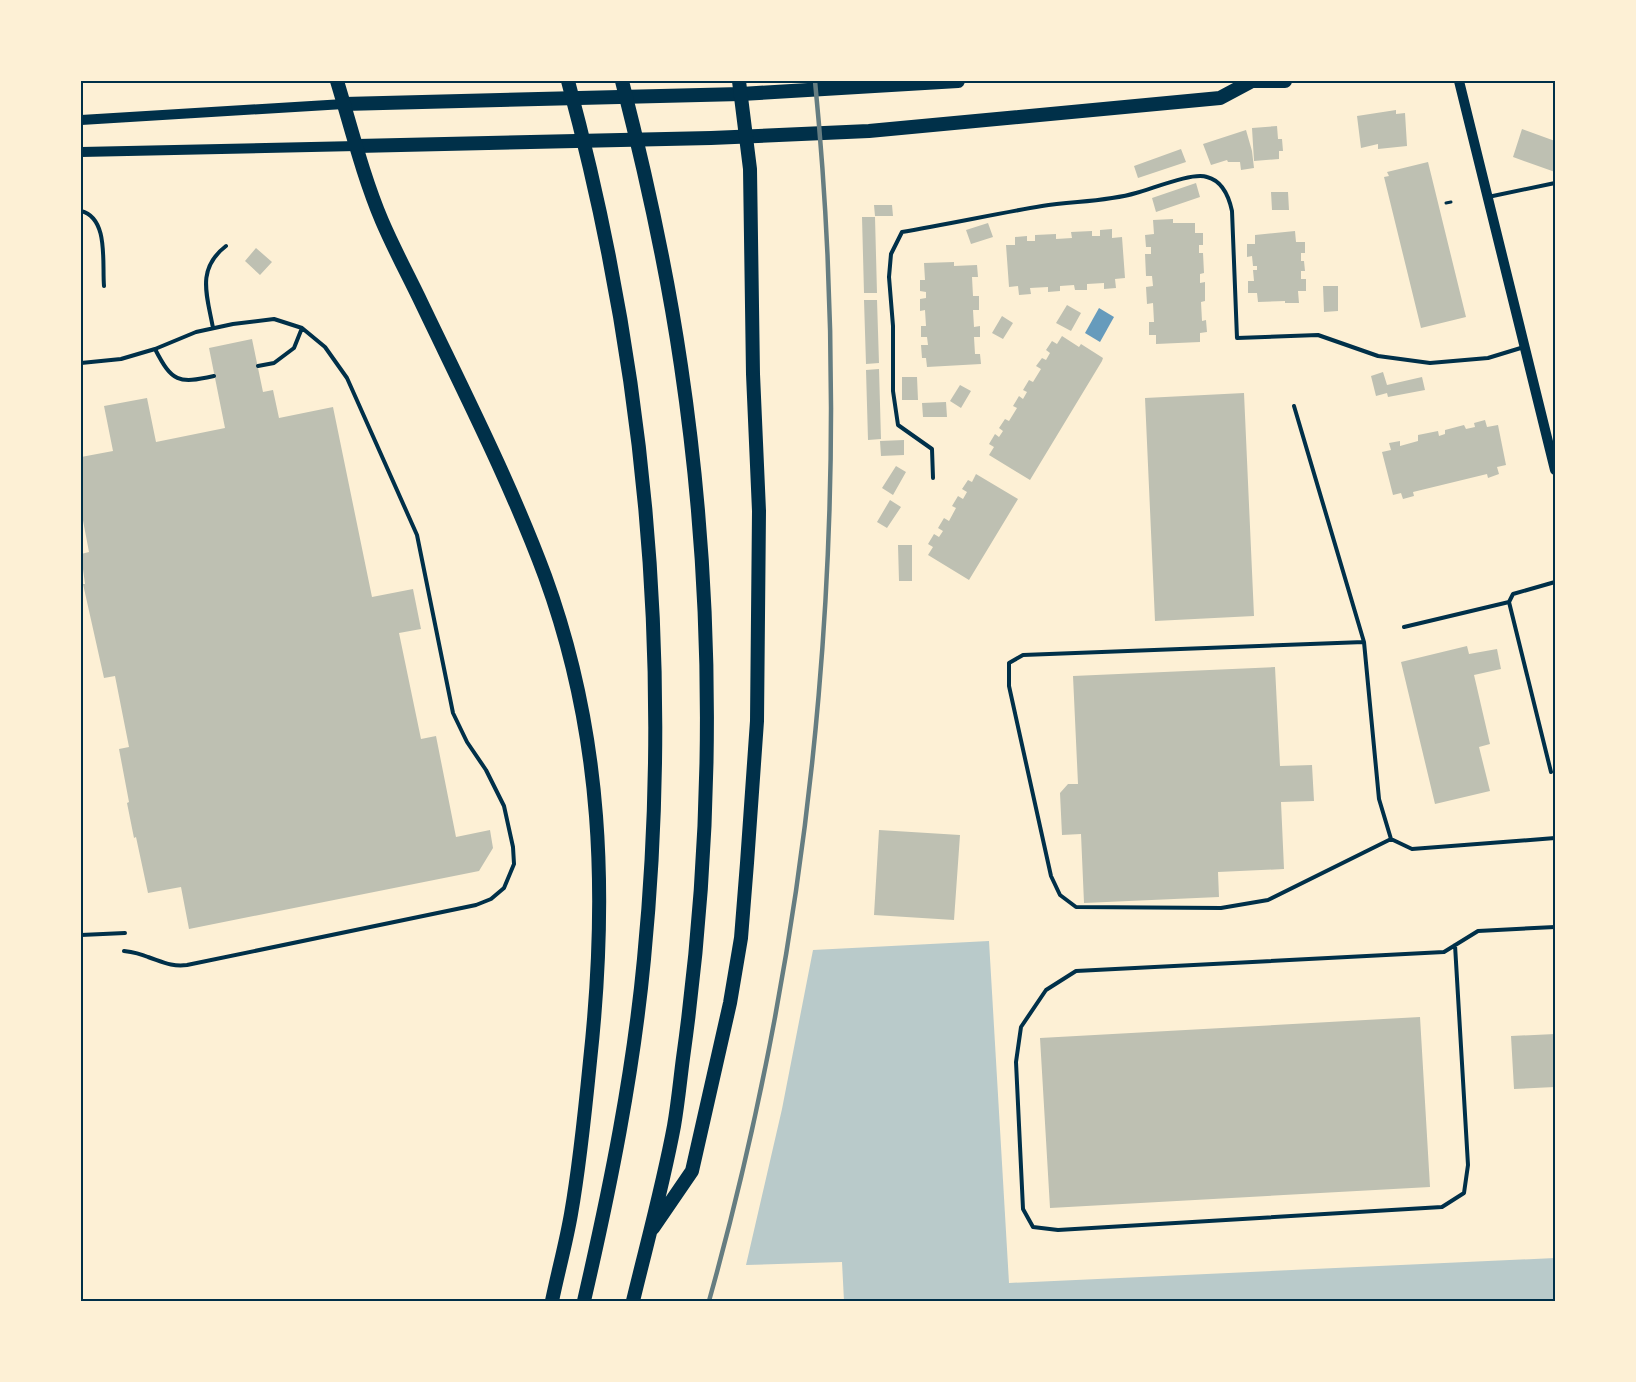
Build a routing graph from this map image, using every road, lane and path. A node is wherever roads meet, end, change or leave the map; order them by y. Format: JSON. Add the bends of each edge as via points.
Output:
{"nodes":[{"id":1,"x":338,"y":81,"type":"edge"},
{"id":2,"x":568,"y":81,"type":"edge"},
{"id":3,"x":622,"y":81,"type":"edge"},
{"id":4,"x":958,"y":81,"type":"edge"},
{"id":5,"x":1285,"y":81,"type":"edge"},
{"id":6,"x":1459,"y":81,"type":"edge"},
{"id":7,"x":1248,"y":82,"type":"edge"},
{"id":8,"x":740,"y":87,"type":"edge"},
{"id":9,"x":344,"y":104,"type":"junction"},
{"id":10,"x":81,"y":120,"type":"edge"},
{"id":11,"x":746,"y":136,"type":"junction"},
{"id":12,"x":357,"y":146,"type":"junction"},
{"id":13,"x":81,"y":152,"type":"edge"},
{"id":14,"x":1555,"y":183,"type":"edge"},
{"id":15,"x":1488,"y":197,"type":"junction"},
{"id":16,"x":1451,"y":202,"type":"dead end"},
{"id":17,"x":1446,"y":203,"type":"dead end"},
{"id":18,"x":81,"y":212,"type":"edge"},
{"id":19,"x":226,"y":246,"type":"dead end"},
{"id":20,"x":104,"y":286,"type":"dead end"},
{"id":21,"x":213,"y":328,"type":"junction"},
{"id":22,"x":302,"y":328,"type":"junction"},
{"id":23,"x":1525,"y":347,"type":"junction"},
{"id":24,"x":154,"y":349,"type":"junction"},
{"id":25,"x":81,"y":363,"type":"edge"},
{"id":26,"x":258,"y":366,"type":"dead end"},
{"id":27,"x":214,"y":376,"type":"dead end"},
{"id":28,"x":1294,"y":406,"type":"dead end"},
{"id":29,"x":1555,"y":470,"type":"edge"},
{"id":30,"x":933,"y":478,"type":"dead end"},
{"id":31,"x":1555,"y":582,"type":"edge"},
{"id":32,"x":1509,"y":602,"type":"junction"},
{"id":33,"x":1404,"y":627,"type":"dead end"},
{"id":34,"x":1364,"y":642,"type":"junction"},
{"id":35,"x":1551,"y":772,"type":"dead end"},
{"id":36,"x":1555,"y":838,"type":"edge"},
{"id":37,"x":1391,"y":839,"type":"junction"},
{"id":38,"x":1555,"y":927,"type":"edge"},
{"id":39,"x":125,"y":933,"type":"dead end"},
{"id":40,"x":81,"y":935,"type":"edge"},
{"id":41,"x":1455,"y":945,"type":"junction"},
{"id":42,"x":124,"y":951,"type":"dead end"},
{"id":43,"x":649,"y":1235,"type":"junction"},
{"id":44,"x":552,"y":1301,"type":"edge"},
{"id":45,"x":584,"y":1301,"type":"edge"},
{"id":46,"x":633,"y":1301,"type":"edge"}],
"edges":[{"from":1,"to":9,"type":"highway"},
{"from":2,"to":45,"type":"highway","via":[[595,182],[632,382],[652,579],[656,721],[650,884],[637,1022],[616,1154]]},
{"from":3,"to":43,"type":"highway","via":[[658,230],[681,366],[698,515],[706,659],[705,822],[694,962],[674,1127]]},
{"from":4,"to":8,"type":"highway","via":[[773,93]]},
{"from":5,"to":7,"type":"highway"},
{"from":6,"to":15,"type":"main road"},
{"from":7,"to":11,"type":"highway","via":[[1220,98],[869,131]]},
{"from":8,"to":9,"type":"highway","via":[[694,95]]},
{"from":8,"to":11,"type":"highway"},
{"from":9,"to":10,"type":"main road"},
{"from":9,"to":12,"type":"highway"},
{"from":11,"to":12,"type":"highway"},
{"from":11,"to":43,"type":"highway","via":[[759,511],[757,721],[741,938],[692,1171]]},
{"from":12,"to":13,"type":"main road"},
{"from":12,"to":44,"type":"highway","via":[[381,220],[502,471],[545,576],[566,642],[591,758],[600,861],[600,936],[582,1140],[571,1217]]},
{"from":14,"to":15,"type":"lane"},
{"from":15,"to":23,"type":"main road"},
{"from":16,"to":17,"type":"path"},
{"from":18,"to":20,"type":"lane","via":[[92,216],[100,227]]},
{"from":19,"to":21,"type":"lane","via":[[215,255],[207,270],[206,290]]},
{"from":21,"to":22,"type":"lane","via":[[274,319]]},
{"from":21,"to":24,"type":"lane"},
{"from":22,"to":26,"type":"lane","via":[[294,348],[274,363]]},
{"from":22,"to":42,"type":"lane","via":[[325,347],[347,378],[417,535],[453,712],[504,806],[514,864],[504,888],[476,905],[188,965],[165,964]]},
{"from":23,"to":29,"type":"main road"},
{"from":23,"to":30,"type":"lane","via":[[1488,358],[1430,363],[1378,356],[1318,335],[1237,338],[1230,199],[1214,180],[1205,176],[1125,196],[1042,206],[903,232],[891,254],[893,391],[898,426],[932,449]]},
{"from":24,"to":25,"type":"lane","via":[[121,359]]},
{"from":24,"to":27,"type":"lane","via":[[170,374],[180,379]]},
{"from":28,"to":34,"type":"lane"},
{"from":31,"to":32,"type":"lane","via":[[1513,594]]},
{"from":32,"to":33,"type":"lane"},
{"from":32,"to":35,"type":"lane"},
{"from":34,"to":37,"type":"lane","via":[[1379,799]]},
{"from":34,"to":37,"type":"lane","via":[[1023,655],[1010,663],[1008,686],[1050,876],[1060,895],[1076,907],[1221,908],[1268,900]]},
{"from":36,"to":37,"type":"lane","via":[[1412,849]]},
{"from":38,"to":41,"type":"lane","via":[[1478,931]]},
{"from":39,"to":40,"type":"lane"},
{"from":41,"to":41,"type":"lane","via":[[1444,952],[1076,971],[1046,990],[1021,1027],[1016,1062],[1023,1209],[1034,1227],[1058,1230],[1442,1207],[1464,1193],[1468,1165]]},
{"from":43,"to":46,"type":"highway"}]}
